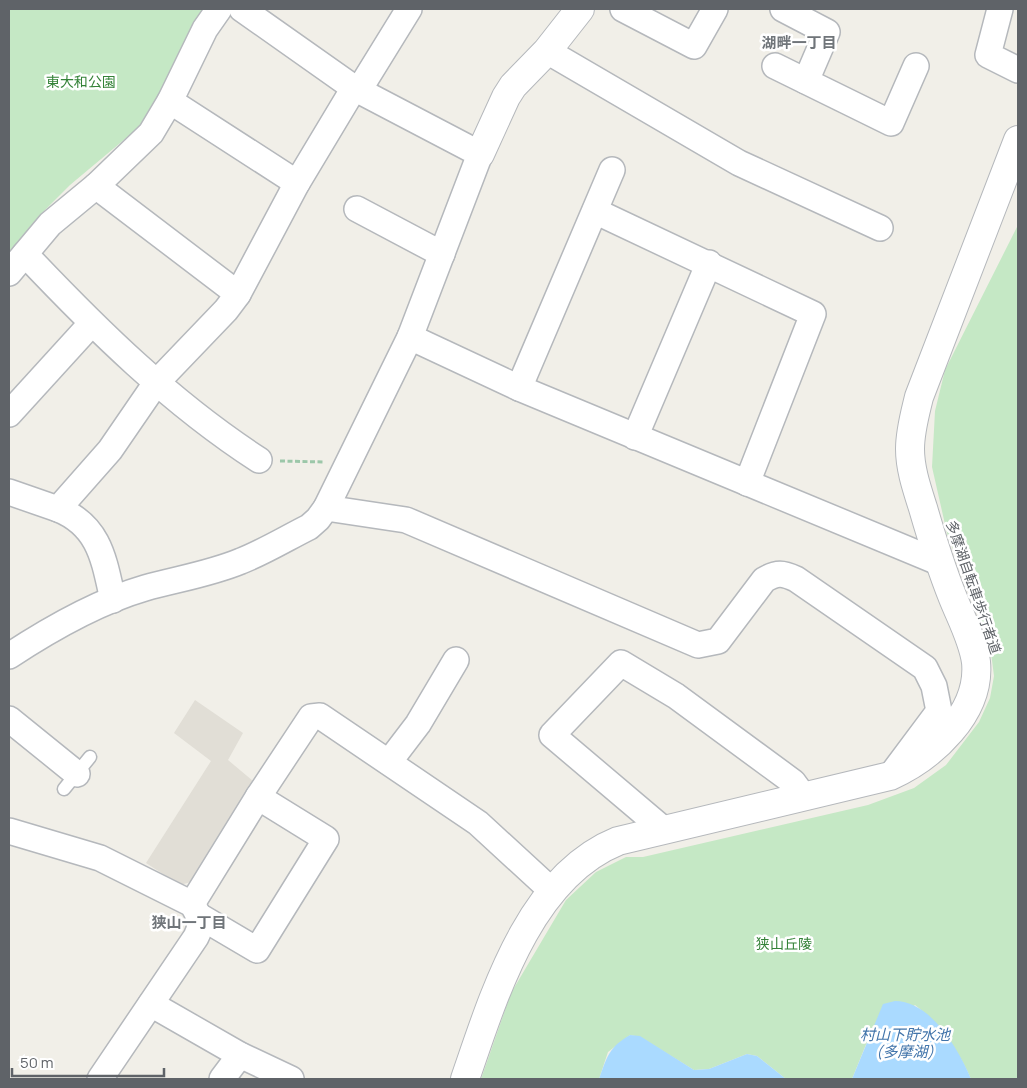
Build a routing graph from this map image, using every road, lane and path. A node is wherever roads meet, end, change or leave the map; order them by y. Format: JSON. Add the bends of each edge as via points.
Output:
{"nodes":[{"id":1,"x":219,"y":9,"type":"edge"},
{"id":2,"x":242,"y":9,"type":"edge"},
{"id":3,"x":409,"y":9,"type":"edge"},
{"id":4,"x":580,"y":9,"type":"edge"},
{"id":5,"x":623,"y":9,"type":"edge"},
{"id":6,"x":715,"y":9,"type":"edge"},
{"id":7,"x":783,"y":9,"type":"edge"},
{"id":8,"x":1000,"y":9,"type":"edge"},
{"id":9,"x":547,"y":51,"type":"junction"},
{"id":10,"x":775,"y":66,"type":"dead end"},
{"id":11,"x":916,"y":66,"type":"dead end"},
{"id":12,"x":1018,"y":70,"type":"edge"},
{"id":13,"x":806,"y":81,"type":"junction"},
{"id":14,"x":356,"y":89,"type":"junction"},
{"id":15,"x":170,"y":101,"type":"junction"},
{"id":16,"x":1018,"y":140,"type":"edge"},
{"id":17,"x":480,"y":154,"type":"junction"},
{"id":18,"x":612,"y":170,"type":"dead end"},
{"id":19,"x":296,"y":183,"type":"junction"},
{"id":20,"x":96,"y":186,"type":"junction"},
{"id":21,"x":357,"y":209,"type":"dead end"},
{"id":22,"x":595,"y":211,"type":"junction"},
{"id":23,"x":880,"y":228,"type":"dead end"},
{"id":24,"x":25,"y":254,"type":"junction"},
{"id":25,"x":442,"y":254,"type":"junction"},
{"id":26,"x":709,"y":263,"type":"junction"},
{"id":27,"x":9,"y":273,"type":"edge"},
{"id":28,"x":238,"y":294,"type":"junction"},
{"id":29,"x":91,"y":324,"type":"junction"},
{"id":30,"x":410,"y":336,"type":"junction"},
{"id":31,"x":156,"y":382,"type":"junction"},
{"id":32,"x":519,"y":388,"type":"junction"},
{"id":33,"x":9,"y":414,"type":"edge"},
{"id":34,"x":636,"y":437,"type":"junction"},
{"id":35,"x":259,"y":460,"type":"joint"},
{"id":36,"x":349,"y":462,"type":"junction"},
{"id":37,"x":747,"y":483,"type":"junction"},
{"id":38,"x":11,"y":496,"type":"edge"},
{"id":39,"x":326,"y":508,"type":"junction"},
{"id":40,"x":58,"y":509,"type":"junction"},
{"id":41,"x":938,"y":562,"type":"junction"},
{"id":42,"x":113,"y":600,"type":"junction"},
{"id":43,"x":9,"y":656,"type":"edge"},
{"id":44,"x":456,"y":660,"type":"dead end"},
{"id":45,"x":9,"y":720,"type":"edge"},
{"id":46,"x":390,"y":762,"type":"junction"},
{"id":47,"x":77,"y":773,"type":"dead end"},
{"id":48,"x":890,"y":776,"type":"junction"},
{"id":49,"x":258,"y":797,"type":"junction"},
{"id":50,"x":804,"y":797,"type":"junction"},
{"id":51,"x":663,"y":829,"type":"junction"},
{"id":52,"x":9,"y":831,"type":"edge"},
{"id":53,"x":552,"y":890,"type":"junction"},
{"id":54,"x":196,"y":910,"type":"junction"},
{"id":55,"x":151,"y":1004,"type":"junction"},
{"id":56,"x":240,"y":1055,"type":"junction"},
{"id":57,"x":100,"y":1079,"type":"edge"},
{"id":58,"x":222,"y":1079,"type":"edge"},
{"id":59,"x":291,"y":1079,"type":"edge"},
{"id":60,"x":465,"y":1079,"type":"edge"}],
"edges":[{"from":1,"to":15,"type":"street","via":[[205,29]]},
{"from":2,"to":14,"type":"street"},
{"from":3,"to":14,"type":"street"},
{"from":4,"to":9,"type":"street"},
{"from":5,"to":6,"type":"street","via":[[694,46]]},
{"from":7,"to":13,"type":"street","via":[[827,32]]},
{"from":8,"to":12,"type":"street","via":[[988,55]]},
{"from":9,"to":17,"type":"street","via":[[513,86]]},
{"from":9,"to":23,"type":"street","via":[[739,163]]},
{"from":10,"to":13,"type":"street"},
{"from":11,"to":13,"type":"street","via":[[891,122]]},
{"from":14,"to":17,"type":"street"},
{"from":14,"to":19,"type":"street"},
{"from":15,"to":19,"type":"street"},
{"from":15,"to":20,"type":"street","via":[[151,133]]},
{"from":16,"to":41,"type":"street","via":[[915,414],[910,448],[912,467]]},
{"from":17,"to":25,"type":"street"},
{"from":18,"to":22,"type":"street"},
{"from":19,"to":28,"type":"street"},
{"from":20,"to":24,"type":"street","via":[[50,224]]},
{"from":20,"to":28,"type":"street"},
{"from":21,"to":25,"type":"street"},
{"from":22,"to":26,"type":"street"},
{"from":22,"to":32,"type":"street"},
{"from":24,"to":27,"type":"street"},
{"from":24,"to":29,"type":"street"},
{"from":25,"to":30,"type":"street"},
{"from":26,"to":34,"type":"street"},
{"from":26,"to":37,"type":"street","via":[[813,314]]},
{"from":28,"to":31,"type":"street"},
{"from":29,"to":31,"type":"street"},
{"from":29,"to":33,"type":"street"},
{"from":30,"to":32,"type":"street"},
{"from":30,"to":36,"type":"street"},
{"from":31,"to":35,"type":"street","via":[[228,440]]},
{"from":31,"to":40,"type":"street","via":[[110,450]]},
{"from":32,"to":34,"type":"street"},
{"from":34,"to":37,"type":"street"},
{"from":35,"to":36,"type":"path"},
{"from":36,"to":39,"type":"street"},
{"from":37,"to":41,"type":"street"},
{"from":38,"to":40,"type":"street"},
{"from":39,"to":42,"type":"street","via":[[309,526],[242,561],[203,576],[145,588]]},
{"from":39,"to":48,"type":"street","via":[[406,520],[698,645],[718,641],[764,580],[784,573],[925,668],[934,686],[939,711]]},
{"from":40,"to":42,"type":"street","via":[[75,516],[100,545]]},
{"from":41,"to":48,"type":"street","via":[[974,652],[974,689],[958,720],[938,744],[906,769]]},
{"from":42,"to":43,"type":"street","via":[[44,633]]},
{"from":44,"to":46,"type":"street","via":[[418,724]]},
{"from":45,"to":47,"type":"street"},
{"from":46,"to":49,"type":"street","via":[[320,716],[311,717]]},
{"from":46,"to":53,"type":"street","via":[[478,822]]},
{"from":48,"to":50,"type":"street"},
{"from":49,"to":54,"type":"street"},
{"from":49,"to":54,"type":"street","via":[[326,839],[257,950]]},
{"from":50,"to":51,"type":"street"},
{"from":50,"to":51,"type":"street","via":[[793,782],[684,702],[621,663],[552,735]]},
{"from":51,"to":53,"type":"street","via":[[602,847],[570,870]]},
{"from":52,"to":54,"type":"street","via":[[100,858]]},
{"from":53,"to":60,"type":"street","via":[[504,970]]},
{"from":54,"to":55,"type":"street","via":[[201,927]]},
{"from":55,"to":56,"type":"street"},
{"from":55,"to":57,"type":"street"},
{"from":56,"to":58,"type":"street"},
{"from":56,"to":59,"type":"street"}]}
